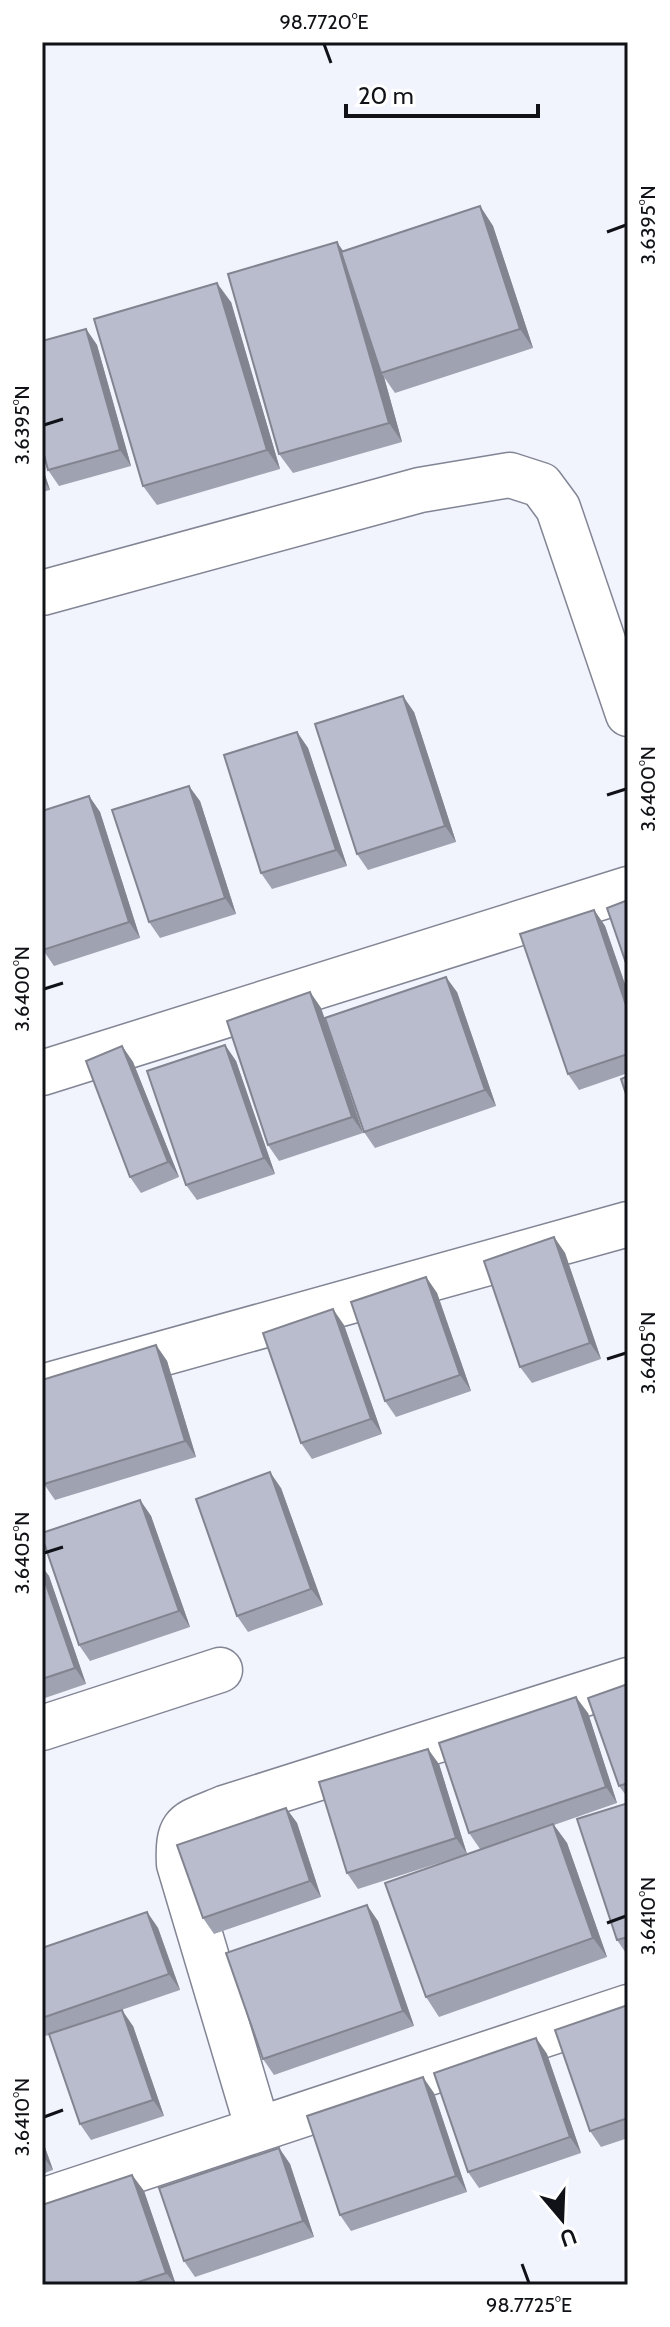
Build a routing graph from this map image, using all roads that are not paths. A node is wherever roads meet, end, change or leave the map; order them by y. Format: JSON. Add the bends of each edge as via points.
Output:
{"nodes":[{"id":1,"x":42,"y":593,"type":"edge"},
{"id":2,"x":628,"y":714,"type":"edge"},
{"id":3,"x":628,"y":889,"type":"edge"},
{"id":4,"x":42,"y":1073,"type":"edge"},
{"id":5,"x":628,"y":1224,"type":"edge"},
{"id":6,"x":42,"y":1387,"type":"edge"},
{"id":7,"x":220,"y":1670,"type":"dead end"},
{"id":8,"x":628,"y":1680,"type":"edge"},
{"id":9,"x":42,"y":1728,"type":"edge"},
{"id":10,"x":628,"y":2007,"type":"edge"},
{"id":11,"x":258,"y":2129,"type":"junction"},
{"id":12,"x":42,"y":2201,"type":"edge"}],
"edges":[{"from":1,"to":2,"type":"street","via":[[420,490],[510,475],[541,485],[558,508]]},
{"from":3,"to":4,"type":"street"},
{"from":5,"to":6,"type":"street"},
{"from":7,"to":9,"type":"street"},
{"from":8,"to":11,"type":"street","via":[[224,1808],[185,1825],[179,1864]]},
{"from":10,"to":11,"type":"street"},
{"from":11,"to":12,"type":"street"}]}
